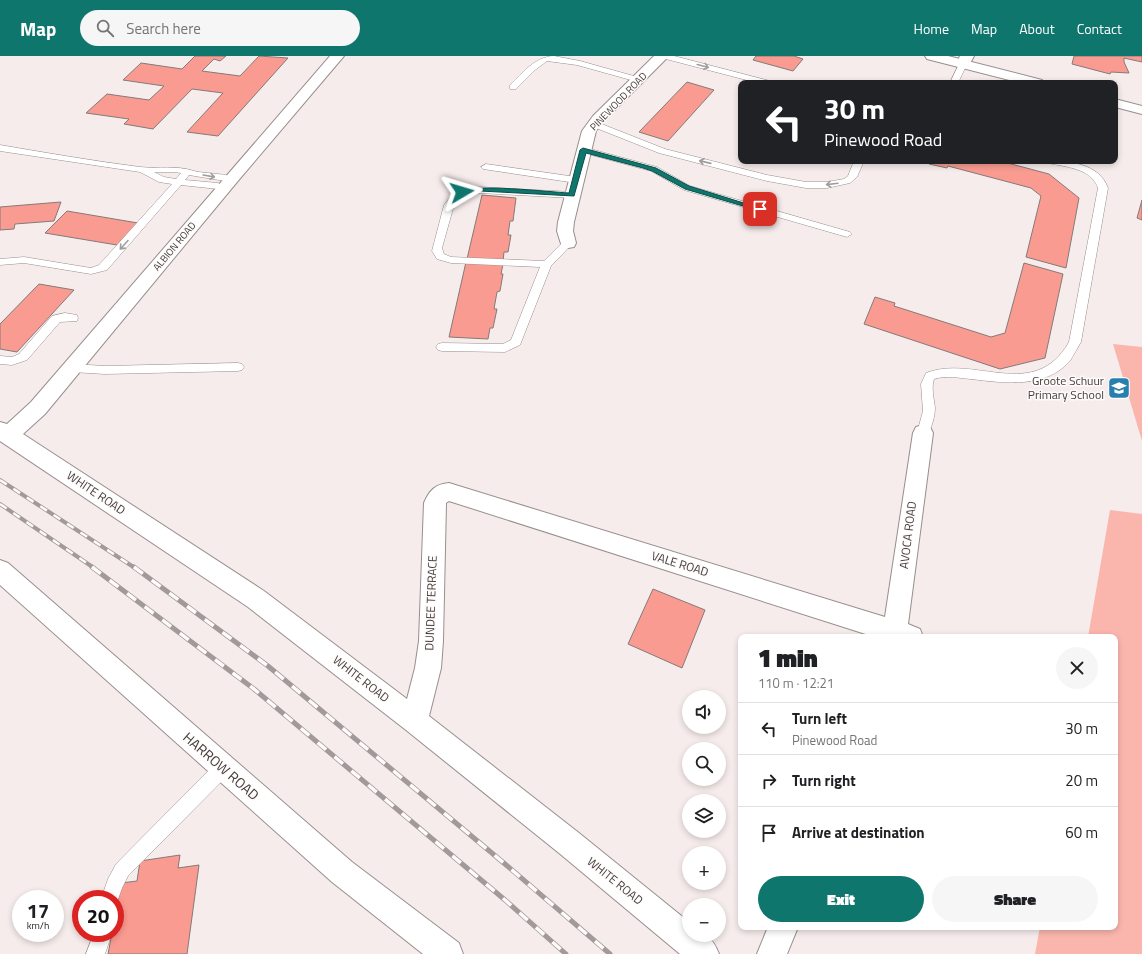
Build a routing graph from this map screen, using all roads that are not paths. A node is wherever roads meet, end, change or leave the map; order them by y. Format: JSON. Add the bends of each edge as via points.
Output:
{"nodes":[{"id":1,"x":337,"y":56,"type":"edge"},
{"id":2,"x":662,"y":56,"type":"edge"},
{"id":3,"x":665,"y":56,"type":"edge"},
{"id":4,"x":932,"y":56,"type":"edge"},
{"id":5,"x":965,"y":60,"type":"edge"},
{"id":6,"x":638,"y":80,"type":"junction"},
{"id":7,"x":756,"y":80,"type":"edge"},
{"id":8,"x":955,"y":80,"type":"edge"},
{"id":9,"x":1028,"y":80,"type":"edge"},
{"id":10,"x":513,"y":87,"type":"dead end"},
{"id":11,"x":1118,"y":104,"type":"edge"},
{"id":12,"x":1141,"y":108,"type":"edge"},
{"id":13,"x":594,"y":124,"type":"junction"},
{"id":14,"x":0,"y":148,"type":"edge"},
{"id":15,"x":583,"y":150,"type":"junction"},
{"id":16,"x":858,"y":164,"type":"edge"},
{"id":17,"x":1063,"y":164,"type":"edge"},
{"id":18,"x":486,"y":168,"type":"dead end"},
{"id":19,"x":142,"y":170,"type":"junction"},
{"id":20,"x":188,"y":171,"type":"junction"},
{"id":21,"x":576,"y":180,"type":"junction"},
{"id":22,"x":178,"y":182,"type":"junction"},
{"id":23,"x":227,"y":183,"type":"junction"},
{"id":24,"x":572,"y":195,"type":"junction"},
{"id":25,"x":847,"y":234,"type":"dead end"},
{"id":26,"x":568,"y":243,"type":"joint"},
{"id":27,"x":0,"y":262,"type":"edge"},
{"id":28,"x":546,"y":264,"type":"junction"},
{"id":29,"x":73,"y":318,"type":"dead end"},
{"id":30,"x":442,"y":347,"type":"dead end"},
{"id":31,"x":0,"y":360,"type":"edge"},
{"id":32,"x":238,"y":366,"type":"dead end"},
{"id":33,"x":72,"y":368,"type":"junction"},
{"id":34,"x":5,"y":432,"type":"edge"},
{"id":35,"x":923,"y":433,"type":"joint"},
{"id":36,"x":449,"y":492,"type":"joint"},
{"id":37,"x":0,"y":570,"type":"edge"},
{"id":38,"x":897,"y":634,"type":"edge"},
{"id":39,"x":900,"y":634,"type":"edge"},
{"id":40,"x":415,"y":721,"type":"junction"},
{"id":41,"x":223,"y":768,"type":"junction"},
{"id":42,"x":113,"y":890,"type":"edge"},
{"id":43,"x":782,"y":930,"type":"edge"},
{"id":44,"x":101,"y":942,"type":"edge"},
{"id":45,"x":418,"y":943,"type":"edge"},
{"id":46,"x":95,"y":954,"type":"edge"},
{"id":47,"x":448,"y":954,"type":"edge"},
{"id":48,"x":704,"y":954,"type":"edge"},
{"id":49,"x":772,"y":954,"type":"edge"}],
"edges":[{"from":1,"to":23,"type":"street","name":"ALBION ROAD"},
{"from":2,"to":6,"type":"street","name":"PINEWOOD ROAD"},
{"from":3,"to":7,"type":"lane","one_way":true},
{"from":4,"to":5,"type":"street"},
{"from":5,"to":8,"type":"lane"},
{"from":5,"to":9,"type":"street"},
{"from":6,"to":10,"type":"lane","via":[[553,58],[539,63]]},
{"from":6,"to":13,"type":"street","name":"PINEWOOD ROAD"},
{"from":11,"to":12,"type":"street"},
{"from":13,"to":15,"type":"street","name":"PINEWOOD ROAD"},
{"from":16,"to":13,"type":"lane","one_way":true,"via":[[852,177],[847,181],[827,185],[806,185],[767,178],[662,151]]},
{"from":14,"to":19,"type":"lane"},
{"from":15,"to":21,"type":"street","name":"PINEWOOD ROAD"},
{"from":15,"to":25,"type":"lane","via":[[654,169],[687,188]]},
{"from":17,"to":35,"type":"lane","via":[[1093,174],[1103,188],[1072,348],[1054,370],[1034,376],[996,377],[936,373],[930,376],[926,386],[929,399]]},
{"from":18,"to":21,"type":"lane"},
{"from":19,"to":20,"type":"lane","via":[[170,168]]},
{"from":19,"to":22,"type":"lane","via":[[162,180]]},
{"from":20,"to":22,"type":"lane"},
{"from":20,"to":23,"type":"lane","one_way":true},
{"from":21,"to":24,"type":"street","name":"PINEWOOD ROAD"},
{"from":22,"to":23,"type":"lane"},
{"from":22,"to":27,"type":"lane","one_way":true,"via":[[103,268],[91,271],[24,260]]},
{"from":23,"to":33,"type":"street","name":"ALBION ROAD"},
{"from":24,"to":26,"type":"street","name":"PINEWOOD ROAD","via":[[565,228]]},
{"from":24,"to":28,"type":"lane","via":[[470,190],[462,192],[449,205],[436,248],[440,256],[451,260]]},
{"from":26,"to":28,"type":"lane"},
{"from":28,"to":30,"type":"lane","via":[[516,342],[505,348]]},
{"from":29,"to":31,"type":"lane","via":[[56,320],[18,360]]},
{"from":32,"to":33,"type":"lane","via":[[105,370]]},
{"from":33,"to":34,"type":"street","name":"ALBION ROAD","via":[[38,408]]},
{"from":34,"to":40,"type":"street","name":"WHITE ROAD","via":[[256,599]]},
{"from":35,"to":39,"type":"street","name":"AVOCA ROAD","via":[[914,490]]},
{"from":36,"to":38,"type":"street","name":"VALE ROAD"},
{"from":36,"to":40,"type":"street","name":"DUNDEE TERRACE","via":[[438,495],[435,503],[431,641],[427,674]]},
{"from":37,"to":41,"type":"street","name":"HARROW ROAD"},
{"from":40,"to":48,"type":"street","name":"WHITE ROAD"},
{"from":41,"to":42,"type":"lane","via":[[122,870]]},
{"from":41,"to":45,"type":"street","name":"HARROW ROAD","via":[[342,872]]},
{"from":43,"to":49,"type":"street"},
{"from":44,"to":46,"type":"lane"},
{"from":45,"to":47,"type":"street","name":"HARROW ROAD"}]}
